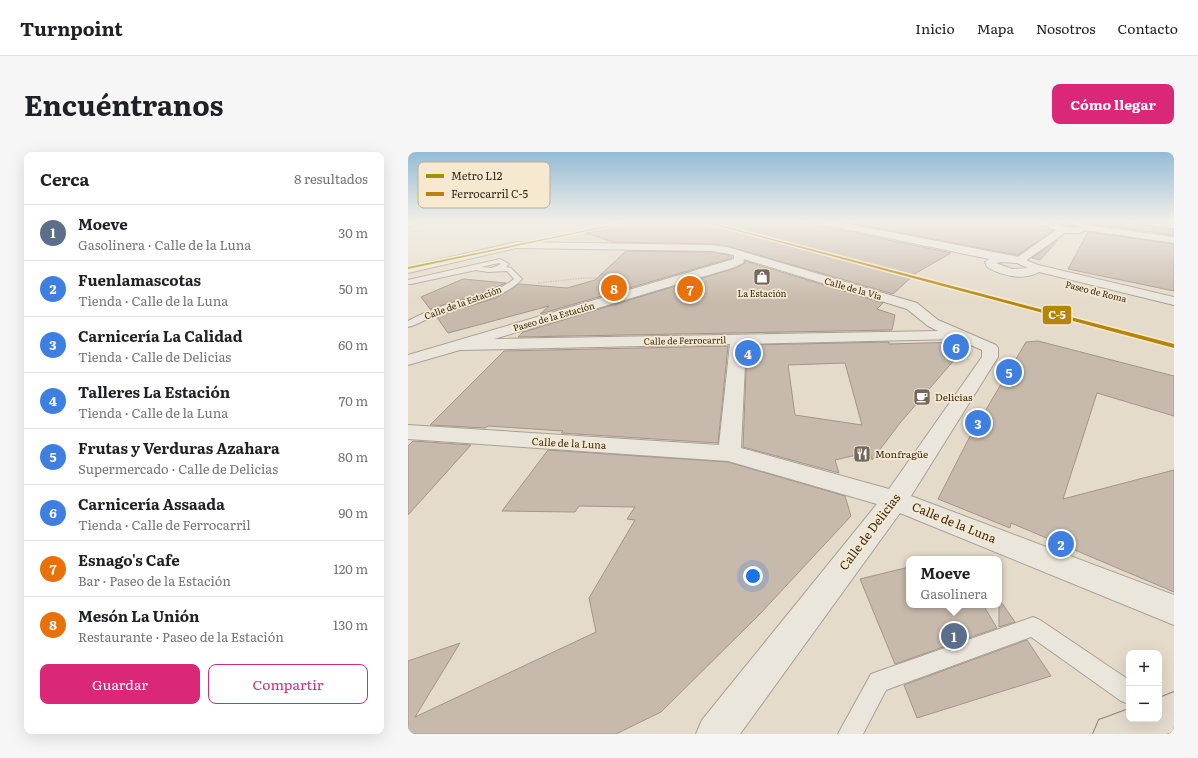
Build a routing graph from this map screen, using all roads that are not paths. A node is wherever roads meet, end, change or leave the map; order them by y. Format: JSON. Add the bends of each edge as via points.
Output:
{"nodes":[{"id":1,"x":502,"y":249,"type":"edge"},
{"id":2,"x":577,"y":249,"type":"edge"},
{"id":3,"x":928,"y":249,"type":"edge"},
{"id":4,"x":958,"y":249,"type":"edge"},
{"id":5,"x":1039,"y":249,"type":"edge"},
{"id":6,"x":739,"y":255,"type":"junction"},
{"id":7,"x":1006,"y":259,"type":"junction"},
{"id":8,"x":1019,"y":266,"type":"junction"},
{"id":9,"x":499,"y":268,"type":"joint"},
{"id":10,"x":997,"y":268,"type":"junction"},
{"id":11,"x":409,"y":279,"type":"edge"},
{"id":12,"x":1174,"y":301,"type":"edge"},
{"id":13,"x":1174,"y":311,"type":"edge"},
{"id":14,"x":408,"y":324,"type":"edge"},
{"id":15,"x":960,"y":335,"type":"junction"},
{"id":16,"x":738,"y":340,"type":"junction"},
{"id":17,"x":459,"y":345,"type":"junction"},
{"id":18,"x":408,"y":360,"type":"edge"},
{"id":19,"x":408,"y":432,"type":"edge"},
{"id":20,"x":729,"y":453,"type":"junction"},
{"id":21,"x":895,"y":500,"type":"junction"},
{"id":22,"x":1174,"y":610,"type":"edge"},
{"id":23,"x":1126,"y":691,"type":"edge"},
{"id":24,"x":1146,"y":722,"type":"edge"},
{"id":25,"x":716,"y":734,"type":"edge"},
{"id":26,"x":850,"y":734,"type":"edge"},
{"id":27,"x":1113,"y":734,"type":"edge"}],
"edges":[{"from":1,"to":11,"type":"street","name":"Calle de la Vía"},
{"from":2,"to":6,"type":"street","name":"Calle de la Vía","via":[[690,251]]},
{"from":3,"to":10,"type":"street"},
{"from":4,"to":7,"type":"street"},
{"from":5,"to":8,"type":"street"},
{"from":6,"to":15,"type":"street","name":"Calle de la Vía","via":[[912,306],[933,323]]},
{"from":6,"to":17,"type":"street","name":"Paseo de la Estación","via":[[739,261],[728,266]]},
{"from":7,"to":8,"type":"street"},
{"from":7,"to":10,"type":"street","via":[[990,262]]},
{"from":8,"to":10,"type":"street"},
{"from":8,"to":12,"type":"street","name":"Paseo de Roma","via":[[1031,271],[1034,267]]},
{"from":8,"to":13,"type":"street","name":"Paseo de Roma"},
{"from":9,"to":11,"type":"lane","name":"Calle de la Vía","via":[[506,263],[490,262],[476,268]]},
{"from":9,"to":14,"type":"lane","name":"Calle de la Estación","via":[[509,270],[518,279],[507,287]]},
{"from":15,"to":16,"type":"street","name":"Calle de Ferrocarril"},
{"from":15,"to":21,"type":"street","name":"Calle de Delicias","via":[[990,348],[990,357]]},
{"from":16,"to":17,"type":"street","name":"Calle de Ferrocarril"},
{"from":16,"to":20,"type":"street"},
{"from":17,"to":18,"type":"street","name":"Paseo de la Estación"},
{"from":19,"to":20,"type":"street","name":"Calle de la Luna"},
{"from":20,"to":21,"type":"street","name":"Calle de la Luna"},
{"from":21,"to":22,"type":"street","name":"Calle de la Luna"},
{"from":21,"to":25,"type":"street","name":"Calle de Delicias"},
{"from":23,"to":26,"type":"lane","via":[[1033,627],[879,682]]},
{"from":24,"to":27,"type":"main road"}]}
